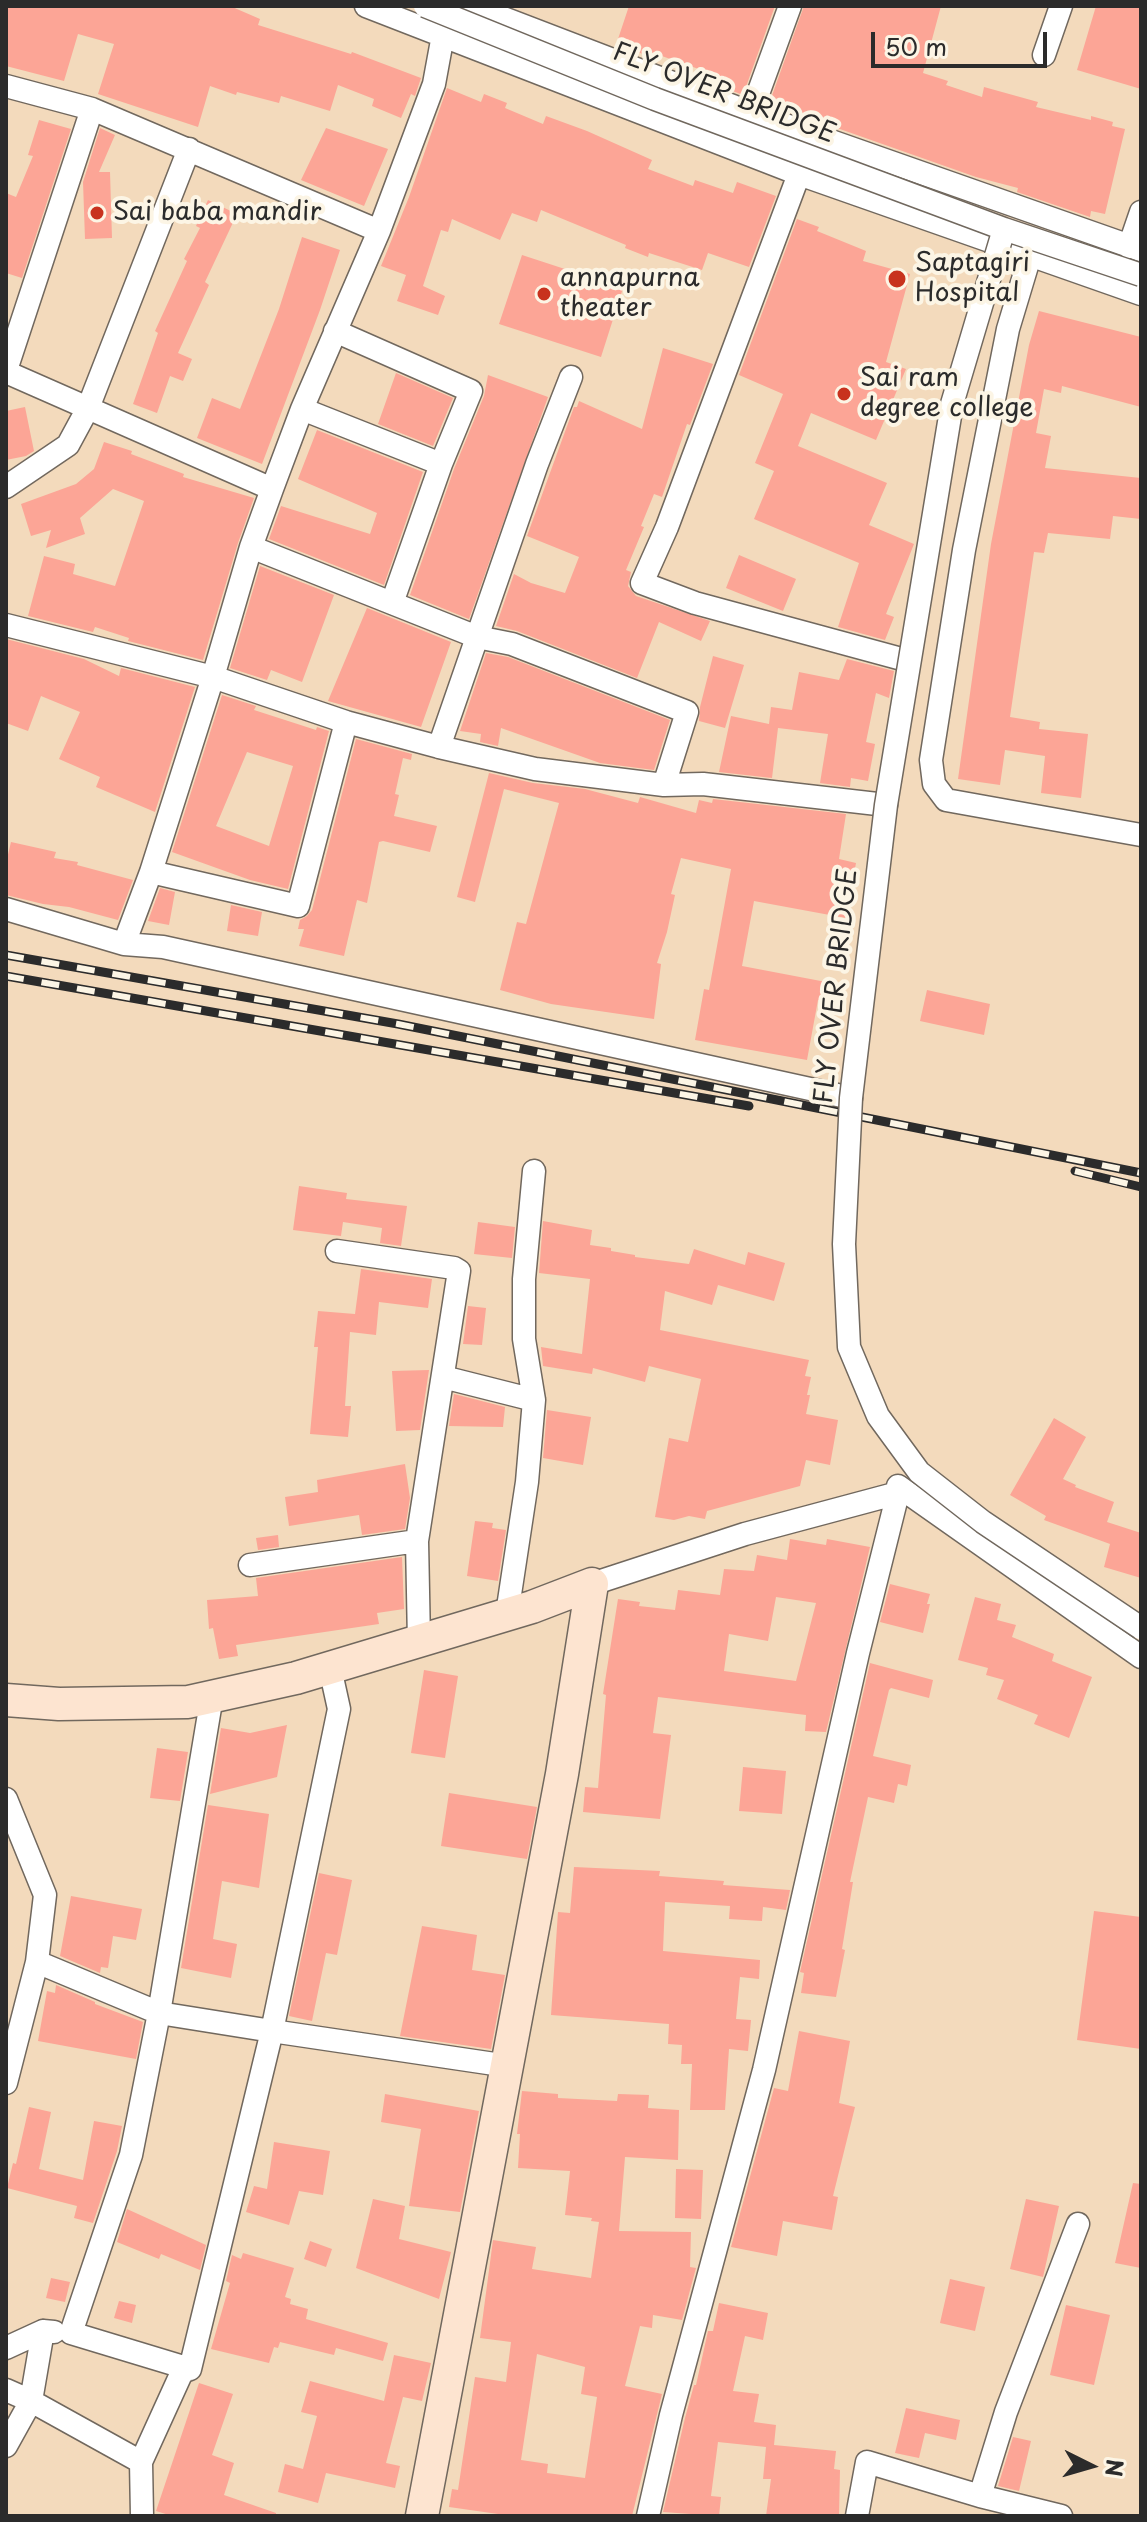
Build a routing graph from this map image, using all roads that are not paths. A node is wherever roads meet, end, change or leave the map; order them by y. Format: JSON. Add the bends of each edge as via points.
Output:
{"nodes":[{"id":1,"x":366,"y":6,"type":"edge"},
{"id":2,"x":425,"y":6,"type":"edge"},
{"id":3,"x":442,"y":6,"type":"edge"},
{"id":4,"x":472,"y":6,"type":"edge"},
{"id":5,"x":790,"y":6,"type":"edge"},
{"id":6,"x":1061,"y":6,"type":"edge"},
{"id":7,"x":443,"y":35,"type":"junction"},
{"id":8,"x":1044,"y":55,"type":"dead end"},
{"id":9,"x":6,"y":86,"type":"edge"},
{"id":10,"x":92,"y":109,"type":"junction"},
{"id":11,"x":751,"y":113,"type":"junction"},
{"id":12,"x":189,"y":149,"type":"junction"},
{"id":13,"x":799,"y":174,"type":"junction"},
{"id":14,"x":1141,"y":212,"type":"edge"},
{"id":15,"x":1004,"y":229,"type":"junction"},
{"id":16,"x":379,"y":231,"type":"junction"},
{"id":17,"x":1135,"y":249,"type":"edge"},
{"id":18,"x":1030,"y":256,"type":"junction"},
{"id":19,"x":1141,"y":275,"type":"edge"},
{"id":20,"x":1141,"y":294,"type":"edge"},
{"id":21,"x":335,"y":331,"type":"junction"},
{"id":22,"x":6,"y":371,"type":"edge"},
{"id":23,"x":571,"y":377,"type":"dead end"},
{"id":24,"x":88,"y":408,"type":"junction"},
{"id":25,"x":302,"y":409,"type":"junction"},
{"id":26,"x":441,"y":464,"type":"junction"},
{"id":27,"x":6,"y":487,"type":"edge"},
{"id":28,"x":272,"y":489,"type":"junction"},
{"id":29,"x":251,"y":547,"type":"junction"},
{"id":30,"x":392,"y":603,"type":"junction"},
{"id":31,"x":6,"y":625,"type":"edge"},
{"id":32,"x":477,"y":637,"type":"junction"},
{"id":33,"x":909,"y":661,"type":"junction"},
{"id":34,"x":213,"y":677,"type":"junction"},
{"id":35,"x":346,"y":722,"type":"junction"},
{"id":36,"x":439,"y":747,"type":"junction"},
{"id":37,"x":664,"y":785,"type":"junction"},
{"id":38,"x":886,"y":805,"type":"junction"},
{"id":39,"x":1141,"y":835,"type":"edge"},
{"id":40,"x":151,"y":872,"type":"junction"},
{"id":41,"x":6,"y":909,"type":"edge"},
{"id":42,"x":124,"y":944,"type":"junction"},
{"id":43,"x":851,"y":1098,"type":"junction"},
{"id":44,"x":534,"y":1171,"type":"dead end"},
{"id":45,"x":337,"y":1251,"type":"dead end"},
{"id":46,"x":443,"y":1377,"type":"junction"},
{"id":47,"x":534,"y":1400,"type":"junction"},
{"id":48,"x":898,"y":1493,"type":"junction"},
{"id":49,"x":417,"y":1541,"type":"junction"},
{"id":50,"x":250,"y":1565,"type":"dead end"},
{"id":51,"x":592,"y":1584,"type":"junction"},
{"id":52,"x":507,"y":1614,"type":"junction"},
{"id":53,"x":1141,"y":1628,"type":"edge"},
{"id":54,"x":419,"y":1642,"type":"junction"},
{"id":55,"x":1141,"y":1657,"type":"edge"},
{"id":56,"x":330,"y":1668,"type":"junction"},
{"id":57,"x":212,"y":1696,"type":"junction"},
{"id":58,"x":6,"y":1700,"type":"edge"},
{"id":59,"x":6,"y":1799,"type":"edge"},
{"id":60,"x":37,"y":1962,"type":"junction"},
{"id":61,"x":159,"y":2013,"type":"junction"},
{"id":62,"x":272,"y":2031,"type":"junction"},
{"id":63,"x":508,"y":2066,"type":"junction"},
{"id":64,"x":6,"y":2083,"type":"edge"},
{"id":65,"x":1078,"y":2224,"type":"dead end"},
{"id":66,"x":43,"y":2331,"type":"junction"},
{"id":67,"x":71,"y":2333,"type":"junction"},
{"id":68,"x":6,"y":2348,"type":"edge"},
{"id":69,"x":190,"y":2369,"type":"junction"},
{"id":70,"x":6,"y":2390,"type":"edge"},
{"id":71,"x":31,"y":2401,"type":"junction"},
{"id":72,"x":6,"y":2446,"type":"edge"},
{"id":73,"x":141,"y":2462,"type":"junction"},
{"id":74,"x":980,"y":2496,"type":"junction"},
{"id":75,"x":142,"y":2516,"type":"edge"},
{"id":76,"x":422,"y":2516,"type":"edge"},
{"id":77,"x":648,"y":2516,"type":"edge"},
{"id":78,"x":857,"y":2516,"type":"edge"},
{"id":79,"x":1061,"y":2516,"type":"edge"}],
"edges":[{"from":1,"to":7,"type":"street"},
{"from":2,"to":15,"type":"street","name":"FLY OVER BRIDGE","bridge":true,"via":[[655,99]]},
{"from":3,"to":7,"type":"street"},
{"from":4,"to":11,"type":"street"},
{"from":5,"to":11,"type":"street"},
{"from":6,"to":8,"type":"street"},
{"from":7,"to":13,"type":"street"},
{"from":7,"to":16,"type":"street","via":[[434,84]]},
{"from":9,"to":10,"type":"street"},
{"from":10,"to":12,"type":"street"},
{"from":10,"to":22,"type":"street"},
{"from":11,"to":17,"type":"street"},
{"from":12,"to":16,"type":"street"},
{"from":12,"to":24,"type":"street"},
{"from":13,"to":18,"type":"street"},
{"from":13,"to":33,"type":"street","via":[[642,583],[695,603]]},
{"from":14,"to":17,"type":"street"},
{"from":15,"to":19,"type":"street","name":"FLY OVER BRIDGE","bridge":true},
{"from":15,"to":33,"type":"street","name":"FLY OVER BRIDGE","bridge":true,"via":[[952,404]]},
{"from":16,"to":21,"type":"street"},
{"from":18,"to":20,"type":"street"},
{"from":18,"to":39,"type":"street","via":[[1008,329],[964,550],[931,760],[934,784],[946,800]]},
{"from":21,"to":25,"type":"street"},
{"from":21,"to":26,"type":"street","via":[[471,391]]},
{"from":22,"to":24,"type":"street"},
{"from":23,"to":32,"type":"street"},
{"from":24,"to":27,"type":"street","via":[[68,445]]},
{"from":24,"to":28,"type":"street"},
{"from":25,"to":26,"type":"street"},
{"from":25,"to":28,"type":"street"},
{"from":26,"to":30,"type":"street"},
{"from":28,"to":29,"type":"street"},
{"from":29,"to":30,"type":"street"},
{"from":29,"to":34,"type":"street"},
{"from":30,"to":32,"type":"street"},
{"from":31,"to":34,"type":"street"},
{"from":32,"to":36,"type":"street"},
{"from":32,"to":37,"type":"street","via":[[512,644],[687,712]]},
{"from":33,"to":38,"type":"street","name":"FLY OVER BRIDGE","bridge":true},
{"from":34,"to":35,"type":"street"},
{"from":34,"to":40,"type":"street"},
{"from":35,"to":36,"type":"street"},
{"from":35,"to":40,"type":"street","via":[[298,906]]},
{"from":36,"to":37,"type":"street","via":[[535,769]]},
{"from":37,"to":38,"type":"street","via":[[703,784]]},
{"from":38,"to":43,"type":"street","name":"FLY OVER BRIDGE","bridge":true},
{"from":40,"to":42,"type":"street"},
{"from":41,"to":42,"type":"street"},
{"from":42,"to":43,"type":"street","via":[[163,947]]},
{"from":43,"to":53,"type":"street","name":"FLY OVER BRIDGE","bridge":true,"via":[[844,1244],[849,1347],[878,1416],[919,1472],[983,1522]]},
{"from":44,"to":47,"type":"street","via":[[524,1339]]},
{"from":45,"to":46,"type":"street","via":[[459,1271]]},
{"from":46,"to":47,"type":"street"},
{"from":46,"to":49,"type":"street"},
{"from":47,"to":52,"type":"street"},
{"from":48,"to":51,"type":"street","via":[[745,1534]]},
{"from":48,"to":55,"type":"street","via":[[898,1486]]},
{"from":48,"to":77,"type":"street","via":[[764,2070]]},
{"from":49,"to":50,"type":"street"},
{"from":49,"to":54,"type":"street"},
{"from":51,"to":52,"type":"street"},
{"from":51,"to":63,"type":"street"},
{"from":52,"to":54,"type":"street"},
{"from":54,"to":56,"type":"street"},
{"from":56,"to":57,"type":"street"},
{"from":56,"to":62,"type":"street","via":[[339,1709]]},
{"from":57,"to":58,"type":"street","via":[[145,1703]]},
{"from":57,"to":61,"type":"street"},
{"from":59,"to":60,"type":"street","via":[[45,1895]]},
{"from":60,"to":61,"type":"street"},
{"from":60,"to":64,"type":"street"},
{"from":61,"to":62,"type":"street"},
{"from":61,"to":67,"type":"street","via":[[131,2155]]},
{"from":62,"to":63,"type":"street"},
{"from":62,"to":69,"type":"street"},
{"from":63,"to":76,"type":"street"},
{"from":65,"to":74,"type":"street","via":[[1006,2412]]},
{"from":66,"to":67,"type":"street"},
{"from":66,"to":68,"type":"street"},
{"from":66,"to":71,"type":"street"},
{"from":67,"to":69,"type":"street"},
{"from":69,"to":73,"type":"street","via":[[182,2372]]},
{"from":70,"to":71,"type":"street"},
{"from":71,"to":72,"type":"street"},
{"from":71,"to":73,"type":"street"},
{"from":73,"to":75,"type":"street"},
{"from":74,"to":78,"type":"street","via":[[867,2462]]},
{"from":74,"to":79,"type":"street"}]}
